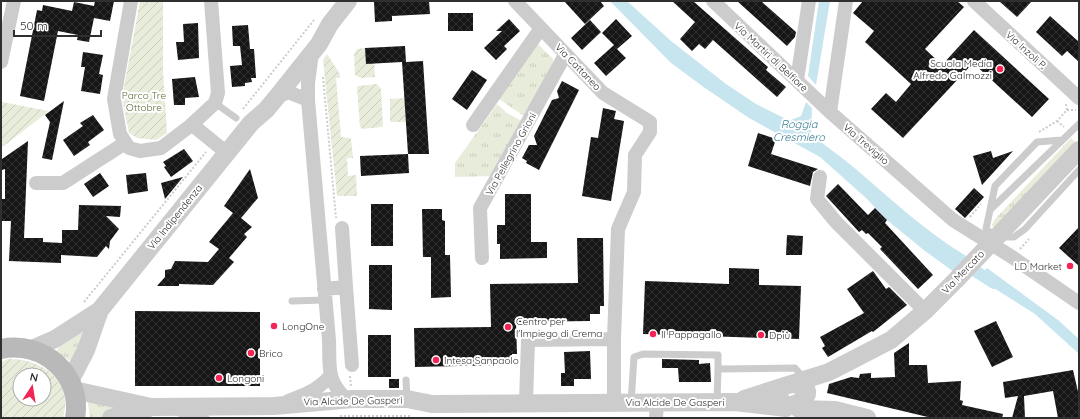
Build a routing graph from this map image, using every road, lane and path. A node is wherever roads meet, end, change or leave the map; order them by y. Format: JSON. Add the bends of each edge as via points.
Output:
{"nodes":[{"id":1,"x":14,"y":1,"type":"edge"},
{"id":2,"x":131,"y":1,"type":"edge"},
{"id":3,"x":211,"y":1,"type":"edge"},
{"id":4,"x":348,"y":1,"type":"edge"},
{"id":5,"x":515,"y":1,"type":"edge"},
{"id":6,"x":713,"y":1,"type":"edge"},
{"id":7,"x":809,"y":1,"type":"edge"},
{"id":8,"x":846,"y":1,"type":"edge"},
{"id":9,"x":974,"y":1,"type":"edge"},
{"id":10,"x":323,"y":21,"type":"junction"},
{"id":11,"x":541,"y":28,"type":"junction"},
{"id":12,"x":312,"y":53,"type":"junction"},
{"id":13,"x":565,"y":55,"type":"junction"},
{"id":14,"x":1,"y":62,"type":"edge"},
{"id":15,"x":322,"y":72,"type":"dead end"},
{"id":16,"x":797,"y":80,"type":"junction"},
{"id":17,"x":276,"y":98,"type":"junction"},
{"id":18,"x":1079,"y":98,"type":"edge"},
{"id":19,"x":308,"y":100,"type":"junction"},
{"id":20,"x":215,"y":103,"type":"junction"},
{"id":21,"x":830,"y":112,"type":"junction"},
{"id":22,"x":243,"y":120,"type":"junction"},
{"id":23,"x":650,"y":122,"type":"joint"},
{"id":24,"x":1079,"y":124,"type":"edge"},
{"id":25,"x":472,"y":125,"type":"dead end"},
{"id":26,"x":190,"y":126,"type":"junction"},
{"id":27,"x":1062,"y":140,"type":"junction"},
{"id":28,"x":125,"y":143,"type":"junction"},
{"id":29,"x":220,"y":148,"type":"junction"},
{"id":30,"x":1079,"y":150,"type":"edge"},
{"id":31,"x":1079,"y":170,"type":"edge"},
{"id":32,"x":820,"y":176,"type":"dead end"},
{"id":33,"x":36,"y":183,"type":"dead end"},
{"id":34,"x":989,"y":211,"type":"junction"},
{"id":35,"x":339,"y":226,"type":"joint"},
{"id":36,"x":1032,"y":236,"type":"dead end"},
{"id":37,"x":989,"y":245,"type":"junction"},
{"id":38,"x":1012,"y":257,"type":"junction"},
{"id":39,"x":482,"y":258,"type":"dead end"},
{"id":40,"x":346,"y":287,"type":"junction"},
{"id":41,"x":325,"y":294,"type":"junction"},
{"id":42,"x":292,"y":301,"type":"dead end"},
{"id":43,"x":1079,"y":303,"type":"edge"},
{"id":44,"x":82,"y":305,"type":"dead end"},
{"id":45,"x":100,"y":310,"type":"junction"},
{"id":46,"x":925,"y":311,"type":"junction"},
{"id":47,"x":614,"y":339,"type":"junction"},
{"id":48,"x":1,"y":349,"type":"edge"},
{"id":49,"x":32,"y":349,"type":"junction"},
{"id":50,"x":351,"y":367,"type":"joint"},
{"id":51,"x":718,"y":368,"type":"junction"},
{"id":52,"x":330,"y":376,"type":"junction"},
{"id":53,"x":406,"y":380,"type":"dead end"},
{"id":54,"x":72,"y":385,"type":"junction"},
{"id":55,"x":796,"y":394,"type":"junction"},
{"id":56,"x":407,"y":400,"type":"junction"},
{"id":57,"x":717,"y":402,"type":"junction"},
{"id":58,"x":526,"y":403,"type":"junction"},
{"id":59,"x":623,"y":403,"type":"junction"},
{"id":60,"x":432,"y":404,"type":"junction"},
{"id":61,"x":274,"y":406,"type":"junction"},
{"id":62,"x":351,"y":406,"type":"junction"},
{"id":63,"x":160,"y":407,"type":"junction"},
{"id":64,"x":657,"y":410,"type":"edge"},
{"id":65,"x":74,"y":418,"type":"edge"},
{"id":66,"x":111,"y":418,"type":"edge"},
{"id":67,"x":206,"y":418,"type":"edge"},
{"id":68,"x":867,"y":418,"type":"edge"}],
"edges":[{"from":1,"to":14,"type":"street"},
{"from":2,"to":28,"type":"street","via":[[114,99],[120,134]]},
{"from":3,"to":20,"type":"street","via":[[218,94]]},
{"from":4,"to":10,"type":"street","name":"Via Indipendenza"},
{"from":5,"to":11,"type":"street","name":"Via Cattaneo"},
{"from":6,"to":16,"type":"street","name":"Via Martiri di Belfiore"},
{"from":7,"to":16,"type":"street"},
{"from":8,"to":21,"type":"street"},
{"from":9,"to":18,"type":"street","name":"Via Inzoli P."},
{"from":10,"to":12,"type":"street","name":"Via Indipendenza"},
{"from":10,"to":22,"type":"path"},
{"from":10,"to":22,"type":"street","name":"Via Indipendenza"},
{"from":11,"to":13,"type":"street","name":"Via Cattaneo"},
{"from":11,"to":25,"type":"street"},
{"from":12,"to":17,"type":"street","name":"Via Indipendenza"},
{"from":12,"to":19,"type":"street"},
{"from":13,"to":23,"type":"street","name":"Via Cattaneo","via":[[603,94]]},
{"from":13,"to":39,"type":"street","name":"Via Pellegrino Grioni","via":[[480,208]]},
{"from":15,"to":35,"type":"path"},
{"from":16,"to":21,"type":"street","name":"Via Martiri di Belfiore"},
{"from":17,"to":19,"type":"street","via":[[288,92]]},
{"from":17,"to":22,"type":"street","name":"Via Indipendenza","via":[[266,110]]},
{"from":19,"to":41,"type":"street"},
{"from":20,"to":22,"type":"lane"},
{"from":20,"to":26,"type":"street"},
{"from":21,"to":37,"type":"street","name":"Via Treviglio","via":[[953,220]]},
{"from":22,"to":29,"type":"street","name":"Via Indipendenza"},
{"from":23,"to":47,"type":"street","name":"Via Alcide De Gasperi","via":[[650,132],[635,155],[634,192],[618,229]]},
{"from":24,"to":27,"type":"lane"},
{"from":26,"to":28,"type":"street","via":[[161,148],[140,151],[129,148]]},
{"from":26,"to":29,"type":"street","via":[[195,127]]},
{"from":27,"to":34,"type":"lane"},
{"from":27,"to":34,"type":"lane","via":[[1037,142],[995,186]]},
{"from":28,"to":33,"type":"street","via":[[63,183]]},
{"from":29,"to":44,"type":"path"},
{"from":29,"to":45,"type":"street","name":"Via Indipendenza"},
{"from":30,"to":37,"type":"street","name":"Via Mercato"},
{"from":31,"to":37,"type":"lane","via":[[1025,229],[1014,237]]},
{"from":32,"to":46,"type":"street","via":[[817,198],[836,222]]},
{"from":34,"to":37,"type":"lane","via":[[986,229]]},
{"from":35,"to":40,"type":"street"},
{"from":36,"to":38,"type":"path"},
{"from":37,"to":38,"type":"street","name":"Via Treviglio"},
{"from":37,"to":46,"type":"street","name":"Via Mercato"},
{"from":38,"to":43,"type":"street","name":"Via Treviglio"},
{"from":40,"to":41,"type":"street"},
{"from":40,"to":50,"type":"street"},
{"from":41,"to":42,"type":"lane"},
{"from":41,"to":52,"type":"street"},
{"from":45,"to":49,"type":"street","name":"Via Indipendenza","via":[[55,339]]},
{"from":45,"to":54,"type":"street","name":"Via Indipendenza"},
{"from":46,"to":55,"type":"street","name":"Via Mercato","via":[[891,340],[829,372]]},
{"from":47,"to":58,"type":"street","via":[[528,340]]},
{"from":47,"to":59,"type":"street","name":"Via Alcide De Gasperi"},
{"from":48,"to":49,"type":"main road"},
{"from":49,"to":54,"type":"main road","via":[[48,356]]},
{"from":50,"to":62,"type":"path"},
{"from":51,"to":55,"type":"lane","via":[[795,368]]},
{"from":51,"to":57,"type":"lane"},
{"from":51,"to":59,"type":"lane","via":[[718,355],[643,354],[634,357]]},
{"from":52,"to":61,"type":"street","via":[[312,392]]},
{"from":52,"to":62,"type":"street","via":[[336,389]]},
{"from":53,"to":56,"type":"lane"},
{"from":54,"to":63,"type":"street","name":"Via Alcide De Gasperi"},
{"from":54,"to":65,"type":"main road","via":[[76,409]]},
{"from":55,"to":57,"type":"street","name":"Via Alcide De Gasperi"},
{"from":55,"to":68,"type":"street","name":"Via Alcide De Gasperi","via":[[835,410]]},
{"from":56,"to":60,"type":"street","name":"Via Alcide De Gasperi"},
{"from":56,"to":62,"type":"street","name":"Via Alcide De Gasperi"},
{"from":57,"to":64,"type":"street","name":"Via Alcide De Gasperi"},
{"from":58,"to":59,"type":"street","name":"Via Alcide De Gasperi"},
{"from":58,"to":60,"type":"street","name":"Via Alcide De Gasperi"},
{"from":59,"to":64,"type":"street","name":"Via Alcide De Gasperi"},
{"from":60,"to":62,"type":"street","name":"Via Alcide De Gasperi","via":[[410,409]]},
{"from":61,"to":62,"type":"street","name":"Via Alcide De Gasperi","via":[[302,410]]},
{"from":61,"to":63,"type":"street","name":"Via Alcide De Gasperi"},
{"from":63,"to":66,"type":"street","name":"Via Alcide De Gasperi"},
{"from":63,"to":67,"type":"lane","via":[[184,416]]}]}
